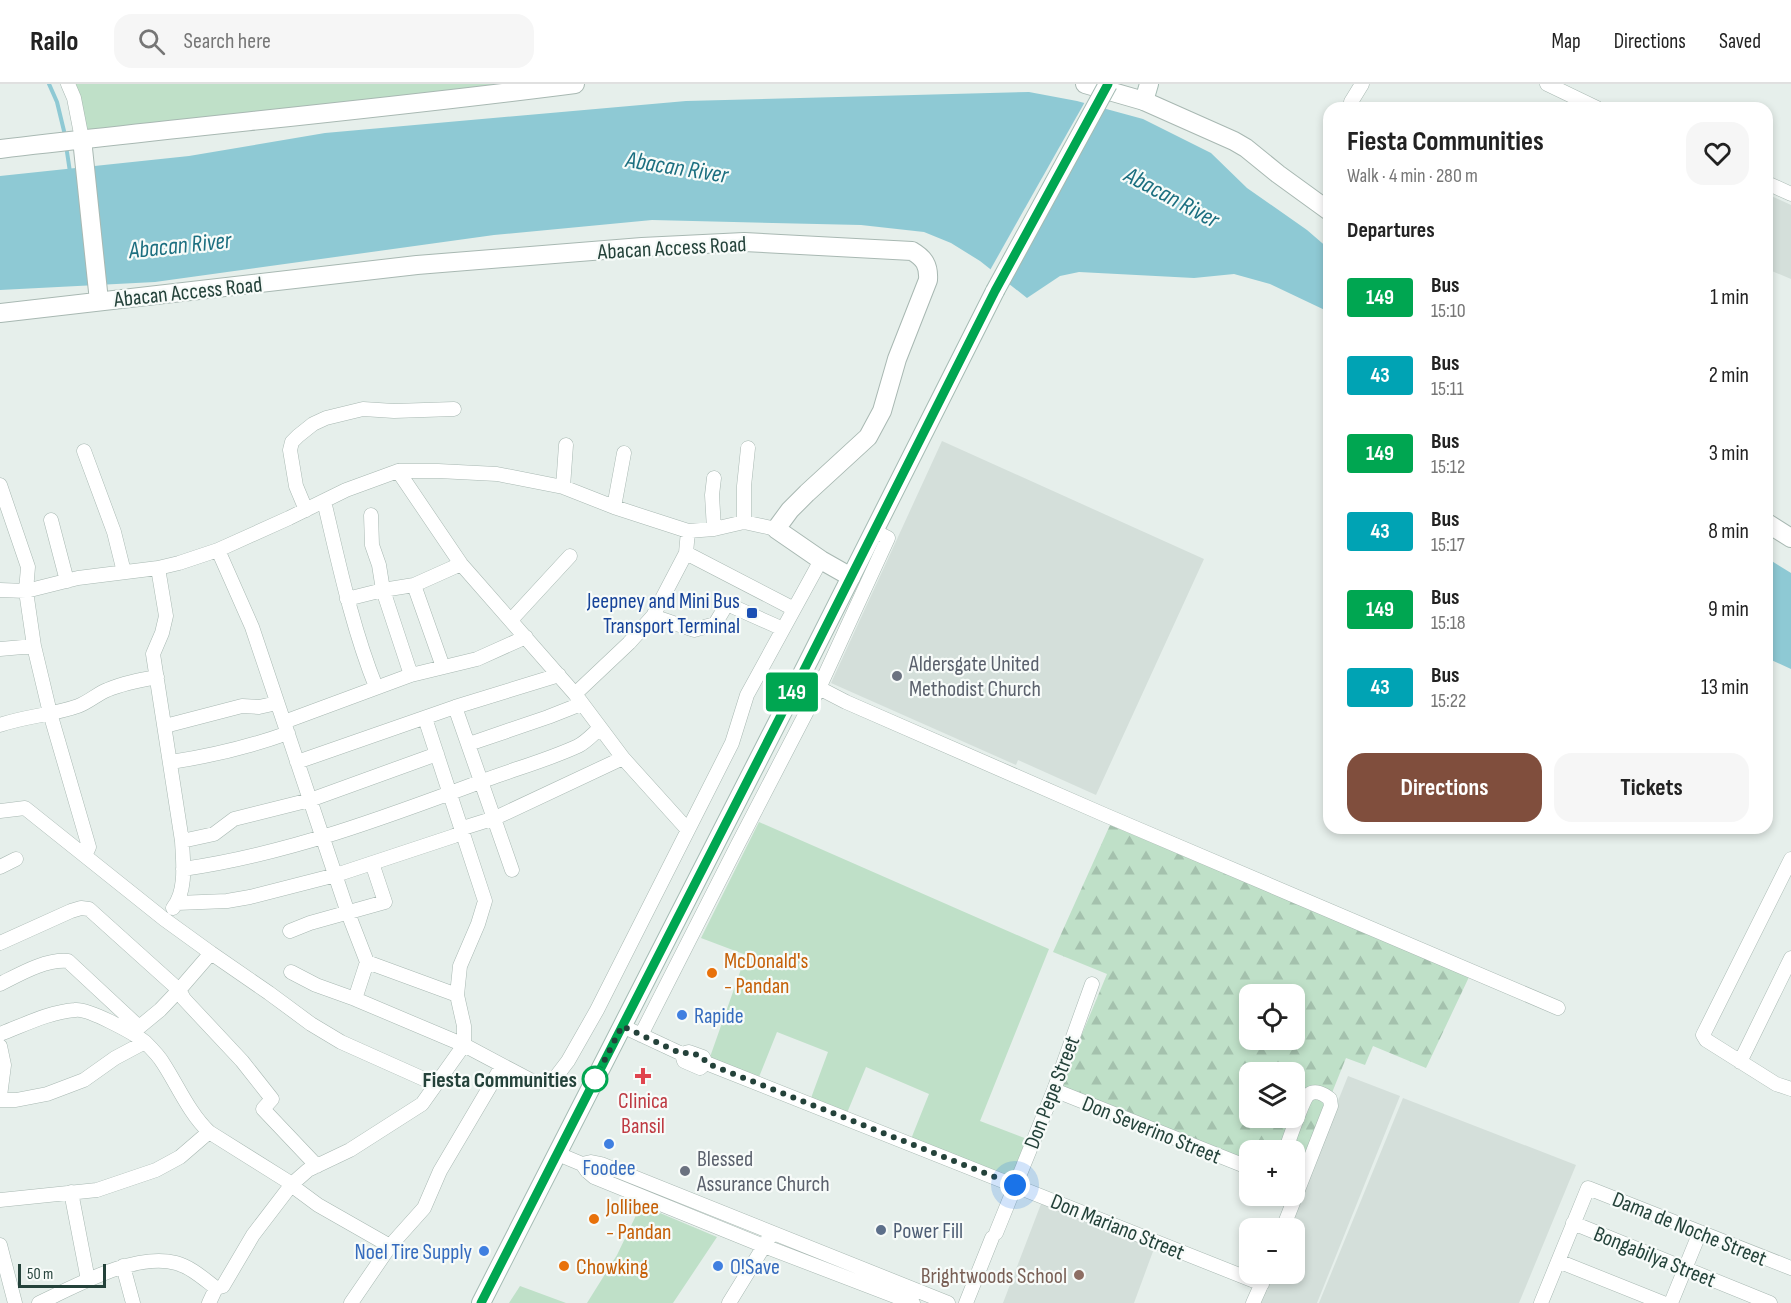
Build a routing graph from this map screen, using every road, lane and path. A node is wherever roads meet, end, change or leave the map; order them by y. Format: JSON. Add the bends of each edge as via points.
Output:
{"nodes":[{"id":1,"x":68,"y":84,"type":"edge"},
{"id":2,"x":575,"y":84,"type":"edge"},
{"id":3,"x":1085,"y":84,"type":"edge"},
{"id":4,"x":1108,"y":84,"type":"edge"},
{"id":5,"x":1362,"y":84,"type":"edge"},
{"id":6,"x":1547,"y":84,"type":"edge"},
{"id":7,"x":1146,"y":93,"type":"edge"},
{"id":8,"x":1352,"y":102,"type":"edge"},
{"id":9,"x":1584,"y":102,"type":"edge"},
{"id":10,"x":82,"y":143,"type":"junction"},
{"id":11,"x":0,"y":149,"type":"edge"},
{"id":12,"x":1773,"y":186,"type":"edge"},
{"id":13,"x":1791,"y":194,"type":"edge"},
{"id":14,"x":1323,"y":207,"type":"edge"},
{"id":15,"x":99,"y":298,"type":"junction"},
{"id":16,"x":0,"y":313,"type":"edge"},
{"id":17,"x":454,"y":410,"type":"dead end"},
{"id":18,"x":566,"y":445,"type":"dead end"},
{"id":19,"x":748,"y":448,"type":"dead end"},
{"id":20,"x":84,"y":451,"type":"dead end"},
{"id":21,"x":624,"y":453,"type":"dead end"},
{"id":22,"x":398,"y":471,"type":"junction"},
{"id":23,"x":714,"y":478,"type":"dead end"},
{"id":24,"x":0,"y":485,"type":"edge"},
{"id":25,"x":563,"y":487,"type":"junction"},
{"id":26,"x":324,"y":501,"type":"junction"},
{"id":27,"x":614,"y":507,"type":"junction"},
{"id":28,"x":306,"y":510,"type":"junction"},
{"id":29,"x":371,"y":514,"type":"dead end"},
{"id":30,"x":51,"y":520,"type":"dead end"},
{"id":31,"x":744,"y":522,"type":"junction"},
{"id":32,"x":1773,"y":527,"type":"edge"},
{"id":33,"x":714,"y":529,"type":"junction"},
{"id":34,"x":777,"y":529,"type":"junction"},
{"id":35,"x":688,"y":531,"type":"junction"},
{"id":36,"x":874,"y":531,"type":"junction"},
{"id":37,"x":1791,"y":538,"type":"edge"},
{"id":38,"x":218,"y":550,"type":"junction"},
{"id":39,"x":686,"y":553,"type":"junction"},
{"id":40,"x":570,"y":556,"type":"dead end"},
{"id":41,"x":821,"y":560,"type":"junction"},
{"id":42,"x":461,"y":564,"type":"junction"},
{"id":43,"x":158,"y":568,"type":"junction"},
{"id":44,"x":124,"y":572,"type":"junction"},
{"id":45,"x":851,"y":577,"type":"junction"},
{"id":46,"x":739,"y":580,"type":"junction"},
{"id":47,"x":67,"y":581,"type":"junction"},
{"id":48,"x":414,"y":585,"type":"junction"},
{"id":49,"x":0,"y":590,"type":"edge"},
{"id":50,"x":383,"y":590,"type":"junction"},
{"id":51,"x":26,"y":591,"type":"junction"},
{"id":52,"x":347,"y":598,"type":"junction"},
{"id":53,"x":727,"y":604,"type":"junction"},
{"id":54,"x":794,"y":609,"type":"junction"},
{"id":55,"x":652,"y":616,"type":"junction"},
{"id":56,"x":511,"y":620,"type":"junction"},
{"id":57,"x":783,"y":629,"type":"junction"},
{"id":58,"x":526,"y":637,"type":"junction"},
{"id":59,"x":34,"y":646,"type":"junction"},
{"id":60,"x":0,"y":649,"type":"edge"},
{"id":61,"x":443,"y":667,"type":"junction"},
{"id":62,"x":411,"y":675,"type":"junction"},
{"id":63,"x":559,"y":675,"type":"junction"},
{"id":64,"x":157,"y":677,"type":"junction"},
{"id":65,"x":376,"y":687,"type":"junction"},
{"id":66,"x":819,"y":688,"type":"junction"},
{"id":67,"x":578,"y":699,"type":"junction"},
{"id":68,"x":277,"y":703,"type":"junction"},
{"id":69,"x":455,"y":707,"type":"junction"},
{"id":70,"x":50,"y":713,"type":"junction"},
{"id":71,"x":425,"y":718,"type":"junction"},
{"id":72,"x":0,"y":725,"type":"edge"},
{"id":73,"x":165,"y":726,"type":"junction"},
{"id":74,"x":286,"y":727,"type":"junction"},
{"id":75,"x":600,"y":729,"type":"junction"},
{"id":76,"x":469,"y":744,"type":"junction"},
{"id":77,"x":437,"y":754,"type":"junction"},
{"id":78,"x":623,"y":758,"type":"junction"},
{"id":79,"x":171,"y":762,"type":"junction"},
{"id":80,"x":297,"y":762,"type":"junction"},
{"id":81,"x":482,"y":782,"type":"junction"},
{"id":82,"x":450,"y":793,"type":"junction"},
{"id":83,"x":310,"y":800,"type":"junction"},
{"id":84,"x":0,"y":811,"type":"edge"},
{"id":85,"x":495,"y":818,"type":"junction"},
{"id":86,"x":463,"y":828,"type":"junction"},
{"id":87,"x":687,"y":829,"type":"junction"},
{"id":88,"x":323,"y":837,"type":"junction"},
{"id":89,"x":718,"y":839,"type":"junction"},
{"id":90,"x":182,"y":841,"type":"junction"},
{"id":91,"x":737,"y":846,"type":"junction"},
{"id":92,"x":85,"y":856,"type":"junction"},
{"id":93,"x":16,"y":859,"type":"dead end"},
{"id":94,"x":1791,"y":859,"type":"edge"},
{"id":95,"x":372,"y":863,"type":"junction"},
{"id":96,"x":0,"y":867,"type":"edge"},
{"id":97,"x":183,"y":869,"type":"junction"},
{"id":98,"x":512,"y":870,"type":"dead end"},
{"id":99,"x":336,"y":874,"type":"junction"},
{"id":100,"x":177,"y":903,"type":"junction"},
{"id":101,"x":348,"y":913,"type":"junction"},
{"id":102,"x":164,"y":920,"type":"junction"},
{"id":103,"x":672,"y":926,"type":"junction"},
{"id":104,"x":290,"y":931,"type":"dead end"},
{"id":105,"x":692,"y":935,"type":"junction"},
{"id":106,"x":0,"y":943,"type":"edge"},
{"id":107,"x":211,"y":953,"type":"junction"},
{"id":108,"x":1791,"y":958,"type":"edge"},
{"id":109,"x":367,"y":962,"type":"junction"},
{"id":110,"x":291,"y":972,"type":"dead end"},
{"id":111,"x":645,"y":982,"type":"junction"},
{"id":112,"x":0,"y":984,"type":"edge"},
{"id":113,"x":1092,"y":984,"type":"dead end"},
{"id":114,"x":179,"y":990,"type":"junction"},
{"id":115,"x":663,"y":991,"type":"junction"},
{"id":116,"x":457,"y":994,"type":"junction"},
{"id":117,"x":355,"y":999,"type":"junction"},
{"id":118,"x":1558,"y":1008,"type":"dead end"},
{"id":119,"x":622,"y":1026,"type":"junction"},
{"id":120,"x":136,"y":1030,"type":"junction"},
{"id":121,"x":0,"y":1034,"type":"edge"},
{"id":122,"x":641,"y":1035,"type":"junction"},
{"id":123,"x":145,"y":1042,"type":"junction"},
{"id":124,"x":464,"y":1045,"type":"junction"},
{"id":125,"x":0,"y":1046,"type":"edge"},
{"id":126,"x":1740,"y":1062,"type":"junction"},
{"id":127,"x":502,"y":1066,"type":"junction"},
{"id":128,"x":435,"y":1084,"type":"junction"},
{"id":129,"x":1791,"y":1089,"type":"edge"},
{"id":130,"x":1054,"y":1090,"type":"junction"},
{"id":131,"x":0,"y":1098,"type":"edge"},
{"id":132,"x":209,"y":1132,"type":"junction"},
{"id":133,"x":1290,"y":1140,"type":"edge"},
{"id":134,"x":558,"y":1154,"type":"junction"},
{"id":135,"x":582,"y":1164,"type":"junction"},
{"id":136,"x":1239,"y":1164,"type":"edge"},
{"id":137,"x":1305,"y":1164,"type":"edge"},
{"id":138,"x":317,"y":1166,"type":"junction"},
{"id":139,"x":291,"y":1185,"type":"junction"},
{"id":140,"x":1015,"y":1185,"type":"junction"},
{"id":141,"x":71,"y":1192,"type":"junction"},
{"id":142,"x":0,"y":1200,"type":"edge"},
{"id":143,"x":1574,"y":1223,"type":"junction"},
{"id":144,"x":1700,"y":1232,"type":"junction"},
{"id":145,"x":772,"y":1233,"type":"junction"},
{"id":146,"x":0,"y":1245,"type":"edge"},
{"id":147,"x":390,"y":1246,"type":"junction"},
{"id":148,"x":764,"y":1246,"type":"junction"},
{"id":149,"x":1558,"y":1261,"type":"junction"},
{"id":150,"x":123,"y":1266,"type":"junction"},
{"id":151,"x":1685,"y":1268,"type":"junction"},
{"id":152,"x":1791,"y":1268,"type":"edge"},
{"id":153,"x":1239,"y":1270,"type":"edge"},
{"id":154,"x":88,"y":1280,"type":"junction"},
{"id":155,"x":1262,"y":1284,"type":"edge"},
{"id":156,"x":216,"y":1288,"type":"junction"},
{"id":157,"x":1544,"y":1302,"type":"edge"},
{"id":158,"x":15,"y":1303,"type":"edge"},
{"id":159,"x":39,"y":1303,"type":"edge"},
{"id":160,"x":133,"y":1303,"type":"edge"},
{"id":161,"x":209,"y":1303,"type":"edge"},
{"id":162,"x":351,"y":1303,"type":"edge"},
{"id":163,"x":481,"y":1303,"type":"edge"},
{"id":164,"x":729,"y":1303,"type":"edge"},
{"id":165,"x":913,"y":1303,"type":"edge"},
{"id":166,"x":948,"y":1303,"type":"edge"},
{"id":167,"x":966,"y":1303,"type":"edge"},
{"id":168,"x":1253,"y":1303,"type":"edge"},
{"id":169,"x":1663,"y":1303,"type":"edge"},
{"id":170,"x":1671,"y":1303,"type":"edge"},
{"id":171,"x":1770,"y":1303,"type":"edge"}],
"edges":[{"from":1,"to":10,"type":"street"},
{"from":2,"to":10,"type":"street"},
{"from":3,"to":7,"type":"street"},
{"from":4,"to":36,"type":"street","bridge":true,"via":[[995,291]]},
{"from":5,"to":8,"type":"street"},
{"from":6,"to":9,"type":"street"},
{"from":7,"to":14,"type":"street","via":[[1246,148]]},
{"from":10,"to":11,"type":"street"},
{"from":10,"to":15,"type":"street","name":"Abacan Access Road"},
{"from":12,"to":13,"type":"street"},
{"from":15,"to":16,"type":"street","name":"Abacan Access Road"},
{"from":15,"to":34,"type":"street","name":"Abacan Access Road","via":[[417,265],[642,247],[744,242],[912,251],[923,258],[928,280],[897,359],[882,411],[868,437],[790,510]]},
{"from":17,"to":28,"type":"street","via":[[363,409],[314,424],[292,442],[290,450],[296,486]]},
{"from":18,"to":25,"type":"street"},
{"from":19,"to":31,"type":"street"},
{"from":20,"to":44,"type":"street","via":[[114,532]]},
{"from":21,"to":27,"type":"street"},
{"from":22,"to":25,"type":"street","via":[[497,474]]},
{"from":22,"to":26,"type":"street"},
{"from":22,"to":42,"type":"street"},
{"from":23,"to":33,"type":"street"},
{"from":24,"to":51,"type":"street","via":[[28,567]]},
{"from":25,"to":27,"type":"street"},
{"from":26,"to":28,"type":"street"},
{"from":26,"to":52,"type":"street"},
{"from":27,"to":35,"type":"street"},
{"from":28,"to":38,"type":"street"},
{"from":29,"to":50,"type":"street","via":[[372,545]]},
{"from":30,"to":47,"type":"street"},
{"from":31,"to":33,"type":"street"},
{"from":31,"to":34,"type":"street"},
{"from":32,"to":37,"type":"street"},
{"from":33,"to":35,"type":"street"},
{"from":34,"to":41,"type":"street"},
{"from":35,"to":39,"type":"street"},
{"from":36,"to":45,"type":"street"},
{"from":36,"to":66,"type":"street","via":[[888,538]]},
{"from":38,"to":43,"type":"street"},
{"from":38,"to":68,"type":"street","via":[[252,627]]},
{"from":39,"to":46,"type":"street"},
{"from":39,"to":55,"type":"street"},
{"from":40,"to":56,"type":"street"},
{"from":41,"to":45,"type":"street"},
{"from":41,"to":54,"type":"street"},
{"from":42,"to":48,"type":"street"},
{"from":42,"to":56,"type":"street"},
{"from":43,"to":44,"type":"street"},
{"from":43,"to":64,"type":"street","via":[[166,616],[153,654]]},
{"from":44,"to":47,"type":"street"},
{"from":45,"to":89,"type":"street"},
{"from":46,"to":53,"type":"street"},
{"from":46,"to":54,"type":"street"},
{"from":47,"to":51,"type":"street"},
{"from":48,"to":50,"type":"street"},
{"from":48,"to":61,"type":"street"},
{"from":49,"to":51,"type":"street"},
{"from":50,"to":52,"type":"street"},
{"from":50,"to":62,"type":"street"},
{"from":51,"to":59,"type":"street"},
{"from":52,"to":65,"type":"street"},
{"from":53,"to":55,"type":"street","via":[[715,624],[694,630]]},
{"from":53,"to":57,"type":"street"},
{"from":54,"to":57,"type":"street"},
{"from":55,"to":67,"type":"street"},
{"from":56,"to":58,"type":"street"},
{"from":57,"to":87,"type":"street","via":[[747,695],[732,743]]},
{"from":58,"to":61,"type":"street","via":[[477,659]]},
{"from":58,"to":63,"type":"street"},
{"from":59,"to":60,"type":"street"},
{"from":59,"to":70,"type":"street"},
{"from":61,"to":62,"type":"street"},
{"from":62,"to":65,"type":"street"},
{"from":63,"to":67,"type":"street"},
{"from":63,"to":69,"type":"street"},
{"from":64,"to":70,"type":"street","via":[[116,686],[77,707]]},
{"from":64,"to":73,"type":"street"},
{"from":65,"to":74,"type":"street"},
{"from":66,"to":91,"type":"street"},
{"from":66,"to":118,"type":"street"},
{"from":67,"to":75,"type":"street"},
{"from":67,"to":76,"type":"street","via":[[548,717]]},
{"from":68,"to":73,"type":"street","via":[[242,706]]},
{"from":68,"to":74,"type":"street"},
{"from":69,"to":71,"type":"street"},
{"from":69,"to":76,"type":"street"},
{"from":70,"to":72,"type":"street"},
{"from":70,"to":92,"type":"street","via":[[89,847]]},
{"from":71,"to":77,"type":"street"},
{"from":71,"to":80,"type":"street"},
{"from":73,"to":79,"type":"street"},
{"from":74,"to":79,"type":"street","via":[[258,744]]},
{"from":74,"to":80,"type":"street"},
{"from":75,"to":78,"type":"street"},
{"from":75,"to":81,"type":"street","via":[[580,745]]},
{"from":76,"to":81,"type":"street"},
{"from":77,"to":82,"type":"street"},
{"from":77,"to":83,"type":"street"},
{"from":78,"to":85,"type":"street"},
{"from":78,"to":87,"type":"street"},
{"from":79,"to":90,"type":"street"},
{"from":80,"to":83,"type":"street"},
{"from":81,"to":82,"type":"street"},
{"from":81,"to":85,"type":"street"},
{"from":82,"to":86,"type":"street"},
{"from":82,"to":88,"type":"street"},
{"from":83,"to":88,"type":"street"},
{"from":83,"to":90,"type":"street","via":[[234,819],[214,834]]},
{"from":84,"to":92,"type":"street","via":[[25,808]]},
{"from":85,"to":86,"type":"street"},
{"from":85,"to":98,"type":"street"},
{"from":86,"to":95,"type":"street","via":[[454,836]]},
{"from":86,"to":116,"type":"street","via":[[485,901],[460,966]]},
{"from":87,"to":127,"type":"street","via":[[597,1010],[562,1070],[549,1082],[536,1082]]},
{"from":88,"to":97,"type":"street","via":[[229,862]]},
{"from":88,"to":99,"type":"street"},
{"from":89,"to":91,"type":"street"},
{"from":89,"to":103,"type":"street"},
{"from":90,"to":97,"type":"street"},
{"from":91,"to":105,"type":"street"},
{"from":92,"to":102,"type":"street"},
{"from":93,"to":96,"type":"street"},
{"from":94,"to":126,"type":"street","via":[[1703,1032],[1706,1040]]},
{"from":95,"to":99,"type":"street"},
{"from":95,"to":101,"type":"street","via":[[384,902]]},
{"from":97,"to":100,"type":"street"},
{"from":99,"to":100,"type":"street","via":[[250,897]]},
{"from":99,"to":101,"type":"street"},
{"from":100,"to":102,"type":"street"},
{"from":101,"to":104,"type":"street"},
{"from":101,"to":109,"type":"street"},
{"from":102,"to":107,"type":"street"},
{"from":103,"to":105,"type":"street"},
{"from":103,"to":111,"type":"street"},
{"from":105,"to":115,"type":"street"},
{"from":106,"to":114,"type":"street","via":[[71,911],[89,909]]},
{"from":107,"to":114,"type":"street"},
{"from":107,"to":128,"type":"street","via":[[341,1042]]},
{"from":108,"to":126,"type":"street"},
{"from":109,"to":116,"type":"street"},
{"from":109,"to":117,"type":"street"},
{"from":110,"to":117,"type":"street"},
{"from":111,"to":115,"type":"street"},
{"from":111,"to":119,"type":"street"},
{"from":112,"to":120,"type":"street","via":[[58,960],[68,962]]},
{"from":113,"to":130,"type":"street","name":"Don Pepe Street"},
{"from":114,"to":120,"type":"street"},
{"from":114,"to":138,"type":"street","via":[[273,1099],[263,1109]]},
{"from":115,"to":122,"type":"street"},
{"from":116,"to":124,"type":"street"},
{"from":117,"to":124,"type":"street"},
{"from":119,"to":122,"type":"street","name":"Don Mariano Street"},
{"from":119,"to":134,"type":"street"},
{"from":120,"to":121,"type":"street","via":[[76,1009]]},
{"from":120,"to":123,"type":"street"},
{"from":122,"to":140,"type":"street","name":"Don Mariano Street"},
{"from":123,"to":131,"type":"street","via":[[84,1080],[46,1094],[16,1100]]},
{"from":123,"to":132,"type":"street"},
{"from":124,"to":127,"type":"street"},
{"from":124,"to":128,"type":"street"},
{"from":125,"to":131,"type":"street","via":[[4,1065]]},
{"from":126,"to":129,"type":"street"},
{"from":127,"to":147,"type":"street","via":[[440,1171],[424,1208]]},
{"from":128,"to":138,"type":"street","via":[[422,1104],[350,1150]]},
{"from":130,"to":136,"type":"street","name":"Don Severino Street"},
{"from":130,"to":140,"type":"street","name":"Don Pepe Street"},
{"from":132,"to":139,"type":"street"},
{"from":132,"to":141,"type":"street","via":[[180,1157],[156,1170],[97,1190]]},
{"from":133,"to":137,"type":"street","via":[[1306,1097],[1321,1093],[1330,1099],[1331,1106]]},
{"from":134,"to":135,"type":"street"},
{"from":134,"to":163,"type":"street"},
{"from":135,"to":145,"type":"street","via":[[601,1164]]},
{"from":135,"to":148,"type":"street","via":[[594,1177]]},
{"from":138,"to":139,"type":"street"},
{"from":139,"to":147,"type":"street"},
{"from":139,"to":156,"type":"street","via":[[253,1235],[223,1286]]},
{"from":140,"to":153,"type":"street","name":"Don Mariano Street"},
{"from":140,"to":167,"type":"street","name":"Don Pepe Street"},
{"from":141,"to":142,"type":"street"},
{"from":141,"to":154,"type":"street"},
{"from":143,"to":144,"type":"street","name":"Dama de Noche Street","via":[[1588,1188]]},
{"from":143,"to":149,"type":"street"},
{"from":143,"to":151,"type":"street","name":"Bongabilya Street"},
{"from":144,"to":151,"type":"street"},
{"from":144,"to":152,"type":"street","name":"Dama de Noche Street"},
{"from":145,"to":148,"type":"street"},
{"from":145,"to":166,"type":"street"},
{"from":146,"to":158,"type":"street"},
{"from":147,"to":162,"type":"street"},
{"from":148,"to":164,"type":"street"},
{"from":148,"to":165,"type":"street"},
{"from":149,"to":157,"type":"street"},
{"from":149,"to":169,"type":"street"},
{"from":150,"to":154,"type":"street"},
{"from":150,"to":156,"type":"street","via":[[177,1263]]},
{"from":150,"to":160,"type":"street"},
{"from":151,"to":170,"type":"street"},
{"from":151,"to":171,"type":"street","name":"Bongabilya Street"},
{"from":154,"to":159,"type":"street"},
{"from":155,"to":168,"type":"street"},
{"from":156,"to":161,"type":"street"}]}
